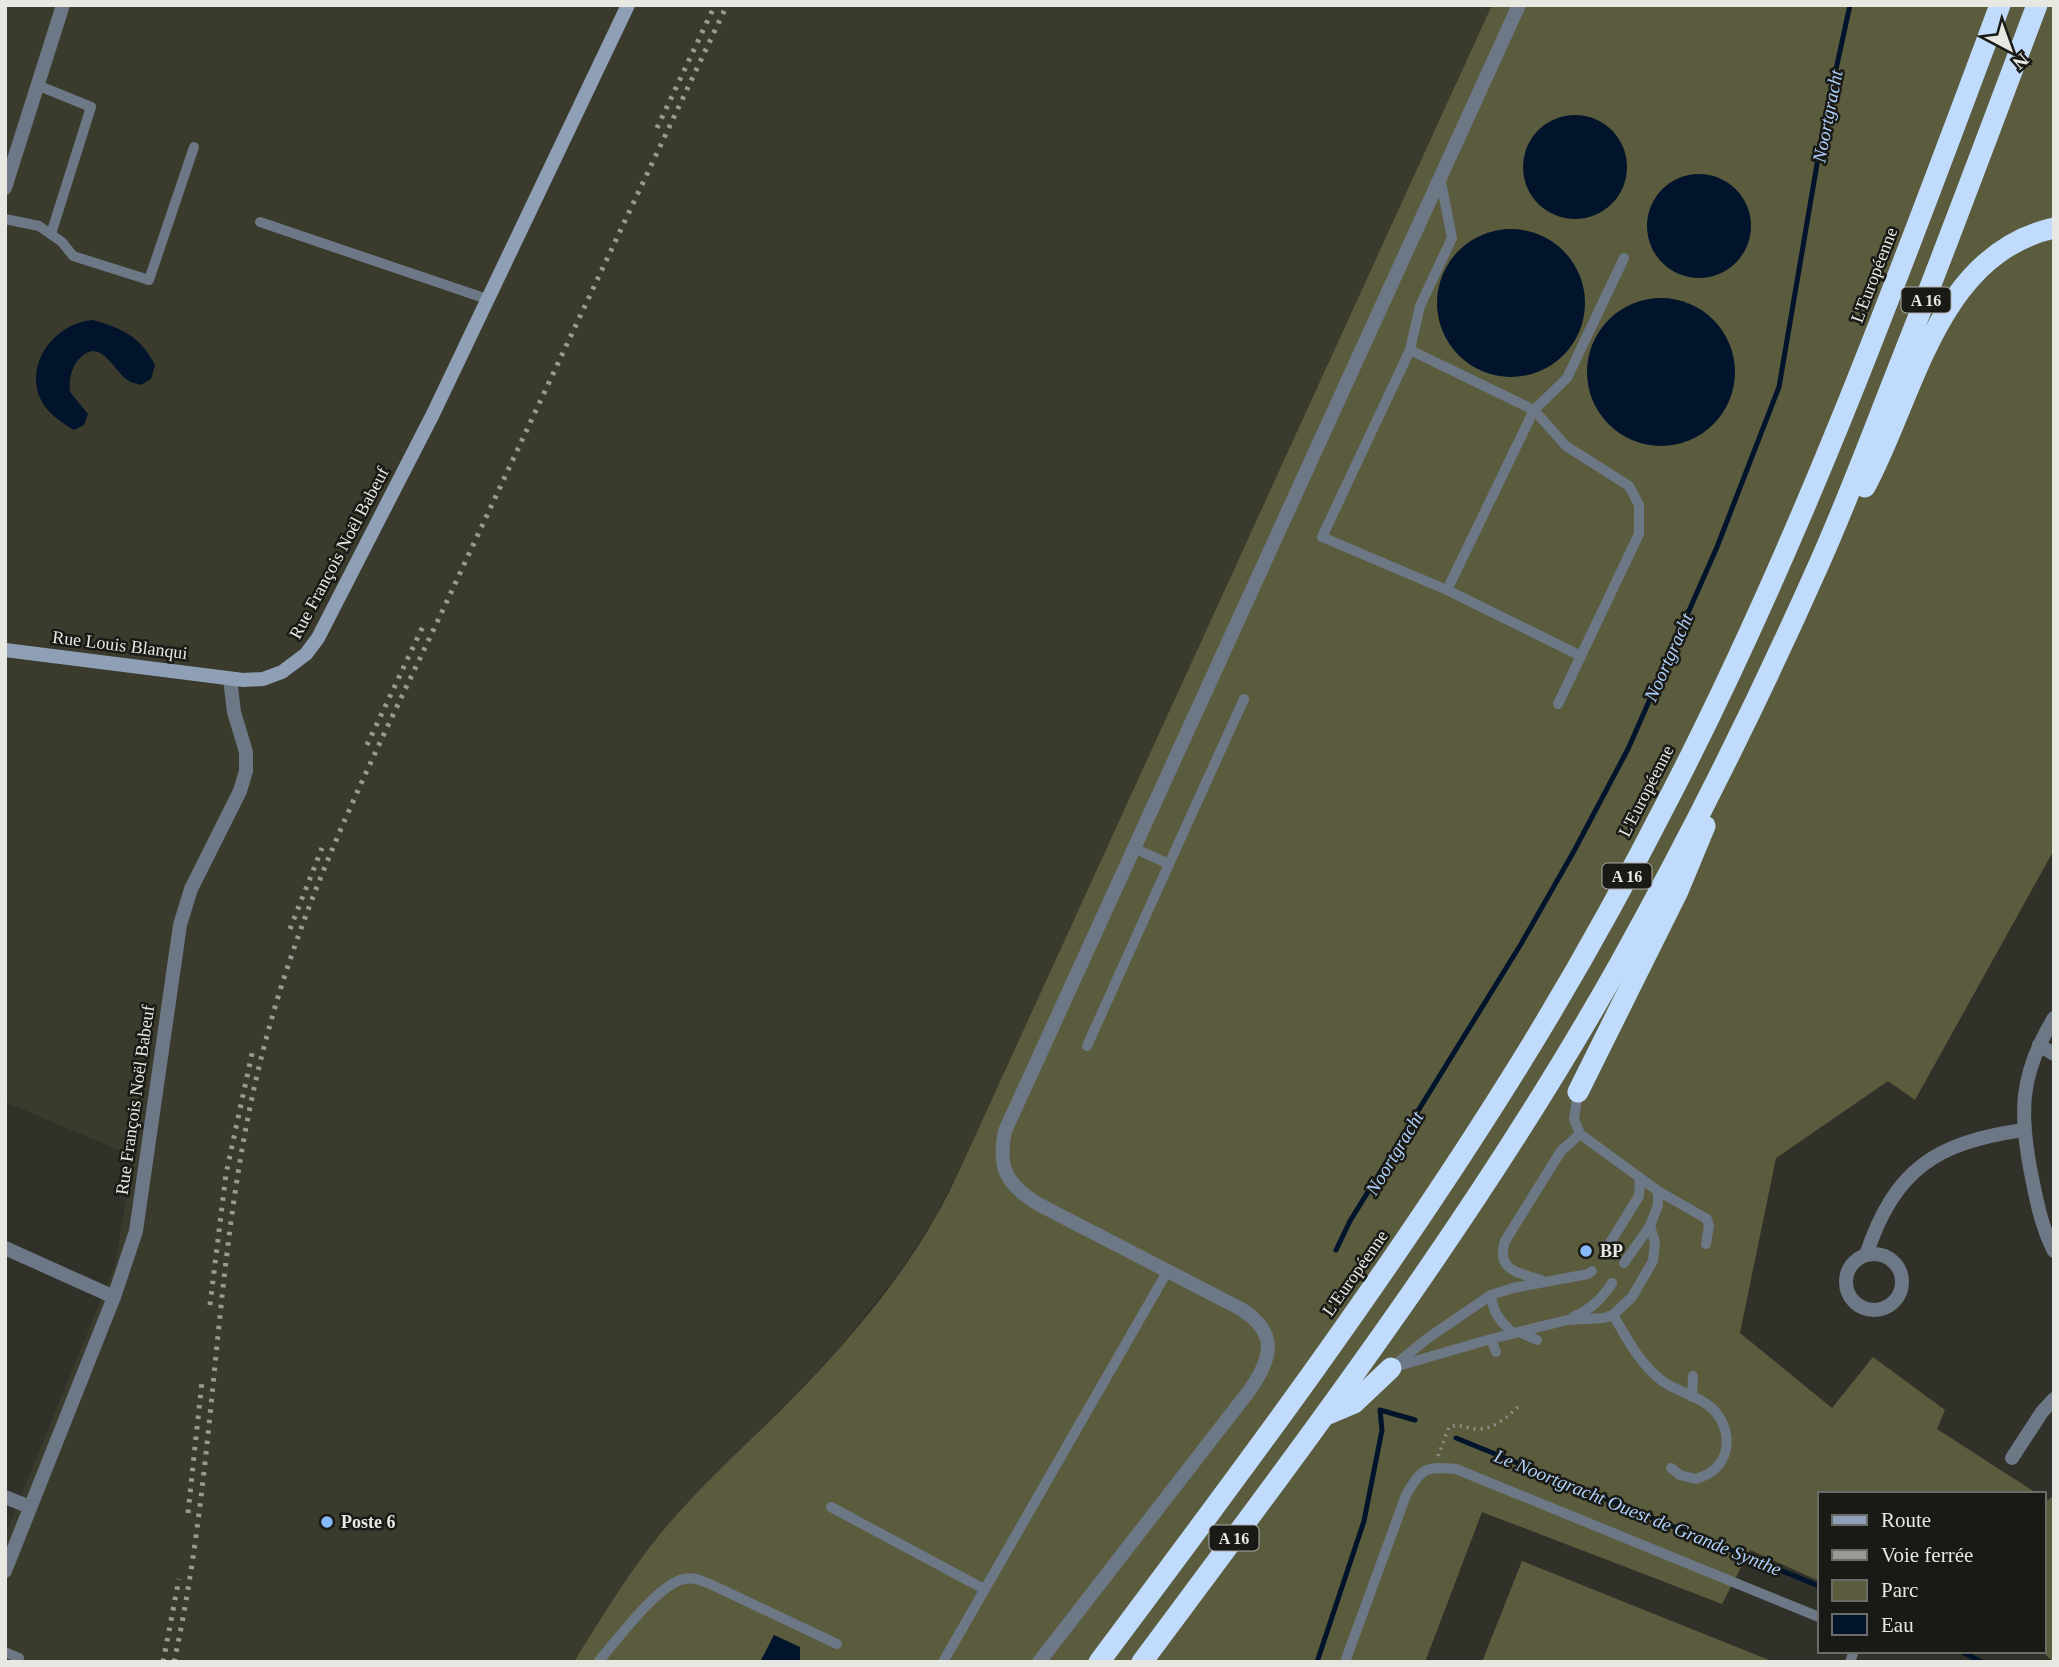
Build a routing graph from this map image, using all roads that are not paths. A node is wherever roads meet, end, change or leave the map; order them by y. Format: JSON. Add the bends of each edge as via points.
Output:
{"nodes":[{"id":1,"x":63,"y":5,"type":"edge"},
{"id":2,"x":628,"y":5,"type":"edge"},
{"id":3,"x":1519,"y":5,"type":"edge"},
{"id":4,"x":2000,"y":5,"type":"edge"},
{"id":5,"x":2037,"y":5,"type":"edge"},
{"id":6,"x":37,"y":85,"type":"junction"},
{"id":7,"x":194,"y":147,"type":"dead end"},
{"id":8,"x":8,"y":167,"type":"edge"},
{"id":9,"x":1440,"y":177,"type":"junction"},
{"id":10,"x":5,"y":188,"type":"edge"},
{"id":11,"x":5,"y":219,"type":"edge"},
{"id":12,"x":260,"y":222,"type":"dead end"},
{"id":13,"x":2054,"y":228,"type":"edge"},
{"id":14,"x":51,"y":234,"type":"junction"},
{"id":15,"x":1624,"y":258,"type":"dead end"},
{"id":16,"x":487,"y":299,"type":"junction"},
{"id":17,"x":1410,"y":350,"type":"junction"},
{"id":18,"x":1534,"y":410,"type":"junction"},
{"id":19,"x":1447,"y":590,"type":"junction"},
{"id":20,"x":1806,"y":592,"type":"junction"},
{"id":21,"x":5,"y":650,"type":"edge"},
{"id":22,"x":1581,"y":656,"type":"junction"},
{"id":23,"x":230,"y":679,"type":"junction"},
{"id":24,"x":1244,"y":699,"type":"dead end"},
{"id":25,"x":1558,"y":704,"type":"dead end"},
{"id":26,"x":1742,"y":726,"type":"junction"},
{"id":27,"x":1134,"y":848,"type":"junction"},
{"id":28,"x":1169,"y":864,"type":"junction"},
{"id":29,"x":2054,"y":1018,"type":"edge"},
{"id":30,"x":2039,"y":1045,"type":"junction"},
{"id":31,"x":1087,"y":1046,"type":"dead end"},
{"id":32,"x":2054,"y":1054,"type":"edge"},
{"id":33,"x":1578,"y":1092,"type":"joint"},
{"id":34,"x":2023,"y":1130,"type":"junction"},
{"id":35,"x":1580,"y":1134,"type":"junction"},
{"id":36,"x":1640,"y":1178,"type":"junction"},
{"id":37,"x":1658,"y":1191,"type":"junction"},
{"id":38,"x":1650,"y":1226,"type":"junction"},
{"id":39,"x":1706,"y":1244,"type":"dead end"},
{"id":40,"x":5,"y":1248,"type":"edge"},
{"id":41,"x":1605,"y":1251,"type":"dead end"},
{"id":42,"x":2054,"y":1251,"type":"edge"},
{"id":43,"x":1866,"y":1255,"type":"junction"},
{"id":44,"x":1625,"y":1263,"type":"dead end"},
{"id":45,"x":1592,"y":1271,"type":"dead end"},
{"id":46,"x":1167,"y":1272,"type":"junction"},
{"id":47,"x":1544,"y":1281,"type":"junction"},
{"id":48,"x":1612,"y":1283,"type":"dead end"},
{"id":49,"x":1490,"y":1295,"type":"junction"},
{"id":50,"x":114,"y":1297,"type":"junction"},
{"id":51,"x":1613,"y":1314,"type":"junction"},
{"id":52,"x":1567,"y":1320,"type":"junction"},
{"id":53,"x":1516,"y":1332,"type":"junction"},
{"id":54,"x":1491,"y":1339,"type":"junction"},
{"id":55,"x":1536,"y":1340,"type":"dead end"},
{"id":56,"x":1496,"y":1352,"type":"dead end"},
{"id":57,"x":1391,"y":1368,"type":"junction"},
{"id":58,"x":1693,"y":1376,"type":"dead end"},
{"id":59,"x":1692,"y":1396,"type":"junction"},
{"id":60,"x":2054,"y":1399,"type":"edge"},
{"id":61,"x":1326,"y":1414,"type":"junction"},
{"id":62,"x":2012,"y":1458,"type":"dead end"},
{"id":63,"x":1671,"y":1468,"type":"dead end"},
{"id":64,"x":1696,"y":1479,"type":"junction"},
{"id":65,"x":1675,"y":1484,"type":"dead end"},
{"id":66,"x":5,"y":1497,"type":"edge"},
{"id":67,"x":30,"y":1507,"type":"junction"},
{"id":68,"x":831,"y":1507,"type":"dead end"},
{"id":69,"x":5,"y":1571,"type":"edge"},
{"id":70,"x":984,"y":1589,"type":"junction"},
{"id":71,"x":1818,"y":1617,"type":"edge"},
{"id":72,"x":836,"y":1644,"type":"dead end"},
{"id":73,"x":5,"y":1652,"type":"edge"},
{"id":74,"x":17,"y":1662,"type":"edge"},
{"id":75,"x":598,"y":1662,"type":"edge"},
{"id":76,"x":943,"y":1662,"type":"edge"},
{"id":77,"x":1039,"y":1662,"type":"edge"},
{"id":78,"x":1099,"y":1662,"type":"edge"},
{"id":79,"x":1142,"y":1662,"type":"edge"},
{"id":80,"x":1345,"y":1662,"type":"edge"}],
"edges":[{"from":1,"to":6,"type":"street"},
{"from":2,"to":16,"type":"street","name":"Rue François Noël Babeuf"},
{"from":3,"to":9,"type":"street"},
{"from":4,"to":78,"type":"highway","name":"L'Européenne","number":"A 16","via":[[1813,487],[1718,700],[1619,892],[1512,1077],[1402,1245]]},
{"from":5,"to":20,"type":"highway","number":"A 16","via":[[1873,435]]},
{"from":6,"to":8,"type":"street"},
{"from":6,"to":14,"type":"lane","via":[[91,107]]},
{"from":7,"to":14,"type":"lane","via":[[149,280],[73,256]]},
{"from":8,"to":10,"type":"street"},
{"from":9,"to":17,"type":"lane","via":[[1452,238],[1420,306]]},
{"from":9,"to":27,"type":"street"},
{"from":11,"to":14,"type":"lane","via":[[39,226]]},
{"from":12,"to":16,"type":"lane"},
{"from":13,"to":20,"type":"highway","via":[[2024,237],[2000,253],[1971,278],[1948,309],[1921,357],[1882,455]]},
{"from":15,"to":18,"type":"lane","via":[[1567,378]]},
{"from":16,"to":23,"type":"street","name":"Rue François Noël Babeuf","via":[[312,647],[273,676]]},
{"from":17,"to":18,"type":"lane"},
{"from":17,"to":19,"type":"lane","via":[[1322,537]]},
{"from":18,"to":19,"type":"lane"},
{"from":18,"to":22,"type":"lane","via":[[1566,446],[1629,486],[1639,505],[1639,534]]},
{"from":19,"to":22,"type":"lane"},
{"from":20,"to":26,"type":"highway","number":"A 16"},
{"from":21,"to":23,"type":"street","name":"Rue Louis Blanqui"},
{"from":22,"to":25,"type":"lane"},
{"from":23,"to":50,"type":"street","name":"Rue François Noël Babeuf","via":[[246,771],[182,914],[139,1217]]},
{"from":24,"to":28,"type":"lane"},
{"from":26,"to":33,"type":"highway","via":[[1687,870]]},
{"from":26,"to":61,"type":"highway","number":"A 16","via":[[1577,1037],[1432,1263]]},
{"from":27,"to":28,"type":"lane"},
{"from":27,"to":46,"type":"street","via":[[1010,1121],[1002,1161],[1007,1177],[1029,1199]]},
{"from":28,"to":31,"type":"lane"},
{"from":29,"to":30,"type":"street"},
{"from":30,"to":32,"type":"street"},
{"from":30,"to":34,"type":"street","via":[[2026,1080]]},
{"from":33,"to":35,"type":"lane","via":[[1574,1111]]},
{"from":34,"to":42,"type":"street","via":[[2037,1203]]},
{"from":34,"to":43,"type":"street","via":[[1970,1141],[1925,1163],[1889,1201]]},
{"from":35,"to":36,"type":"lane"},
{"from":35,"to":47,"type":"lane","via":[[1561,1151],[1501,1253],[1514,1271]]},
{"from":36,"to":37,"type":"lane"},
{"from":36,"to":41,"type":"lane","via":[[1639,1196]]},
{"from":37,"to":38,"type":"lane"},
{"from":37,"to":39,"type":"lane","via":[[1706,1219]]},
{"from":38,"to":44,"type":"lane"},
{"from":38,"to":51,"type":"lane","via":[[1655,1242],[1653,1261],[1632,1297]]},
{"from":40,"to":50,"type":"street"},
{"from":43,"to":43,"type":"street","via":[[1850,1267],[1846,1287],[1857,1305],[1881,1309],[1897,1297],[1901,1277],[1890,1260]]},
{"from":45,"to":47,"type":"lane"},
{"from":46,"to":70,"type":"lane"},
{"from":46,"to":77,"type":"street","via":[[1256,1320],[1268,1340],[1265,1364],[1250,1391]]},
{"from":47,"to":49,"type":"lane"},
{"from":48,"to":52,"type":"lane","via":[[1589,1310]]},
{"from":49,"to":53,"type":"lane","via":[[1498,1319]]},
{"from":49,"to":57,"type":"lane"},
{"from":50,"to":67,"type":"street","name":"Rue François Noël Babeuf"},
{"from":51,"to":52,"type":"lane"},
{"from":51,"to":59,"type":"lane","via":[[1640,1360],[1662,1381]]},
{"from":52,"to":53,"type":"lane"},
{"from":53,"to":54,"type":"lane"},
{"from":53,"to":55,"type":"lane"},
{"from":54,"to":56,"type":"lane"},
{"from":54,"to":57,"type":"lane"},
{"from":57,"to":61,"type":"highway","via":[[1354,1403]]},
{"from":58,"to":59,"type":"lane"},
{"from":59,"to":64,"type":"lane","via":[[1718,1415],[1728,1445],[1713,1471]]},
{"from":60,"to":62,"type":"street"},
{"from":61,"to":79,"type":"highway","number":"A 16"},
{"from":63,"to":64,"type":"lane"},
{"from":64,"to":65,"type":"lane"},
{"from":66,"to":67,"type":"street"},
{"from":67,"to":69,"type":"street","name":"Rue François Noël Babeuf"},
{"from":68,"to":70,"type":"lane"},
{"from":70,"to":76,"type":"lane"},
{"from":71,"to":80,"type":"lane","via":[[1456,1469],[1433,1467],[1417,1475],[1406,1495]]},
{"from":72,"to":75,"type":"lane","via":[[701,1580],[684,1579],[660,1591]]},
{"from":73,"to":74,"type":"lane","via":[[19,1658]]}]}
